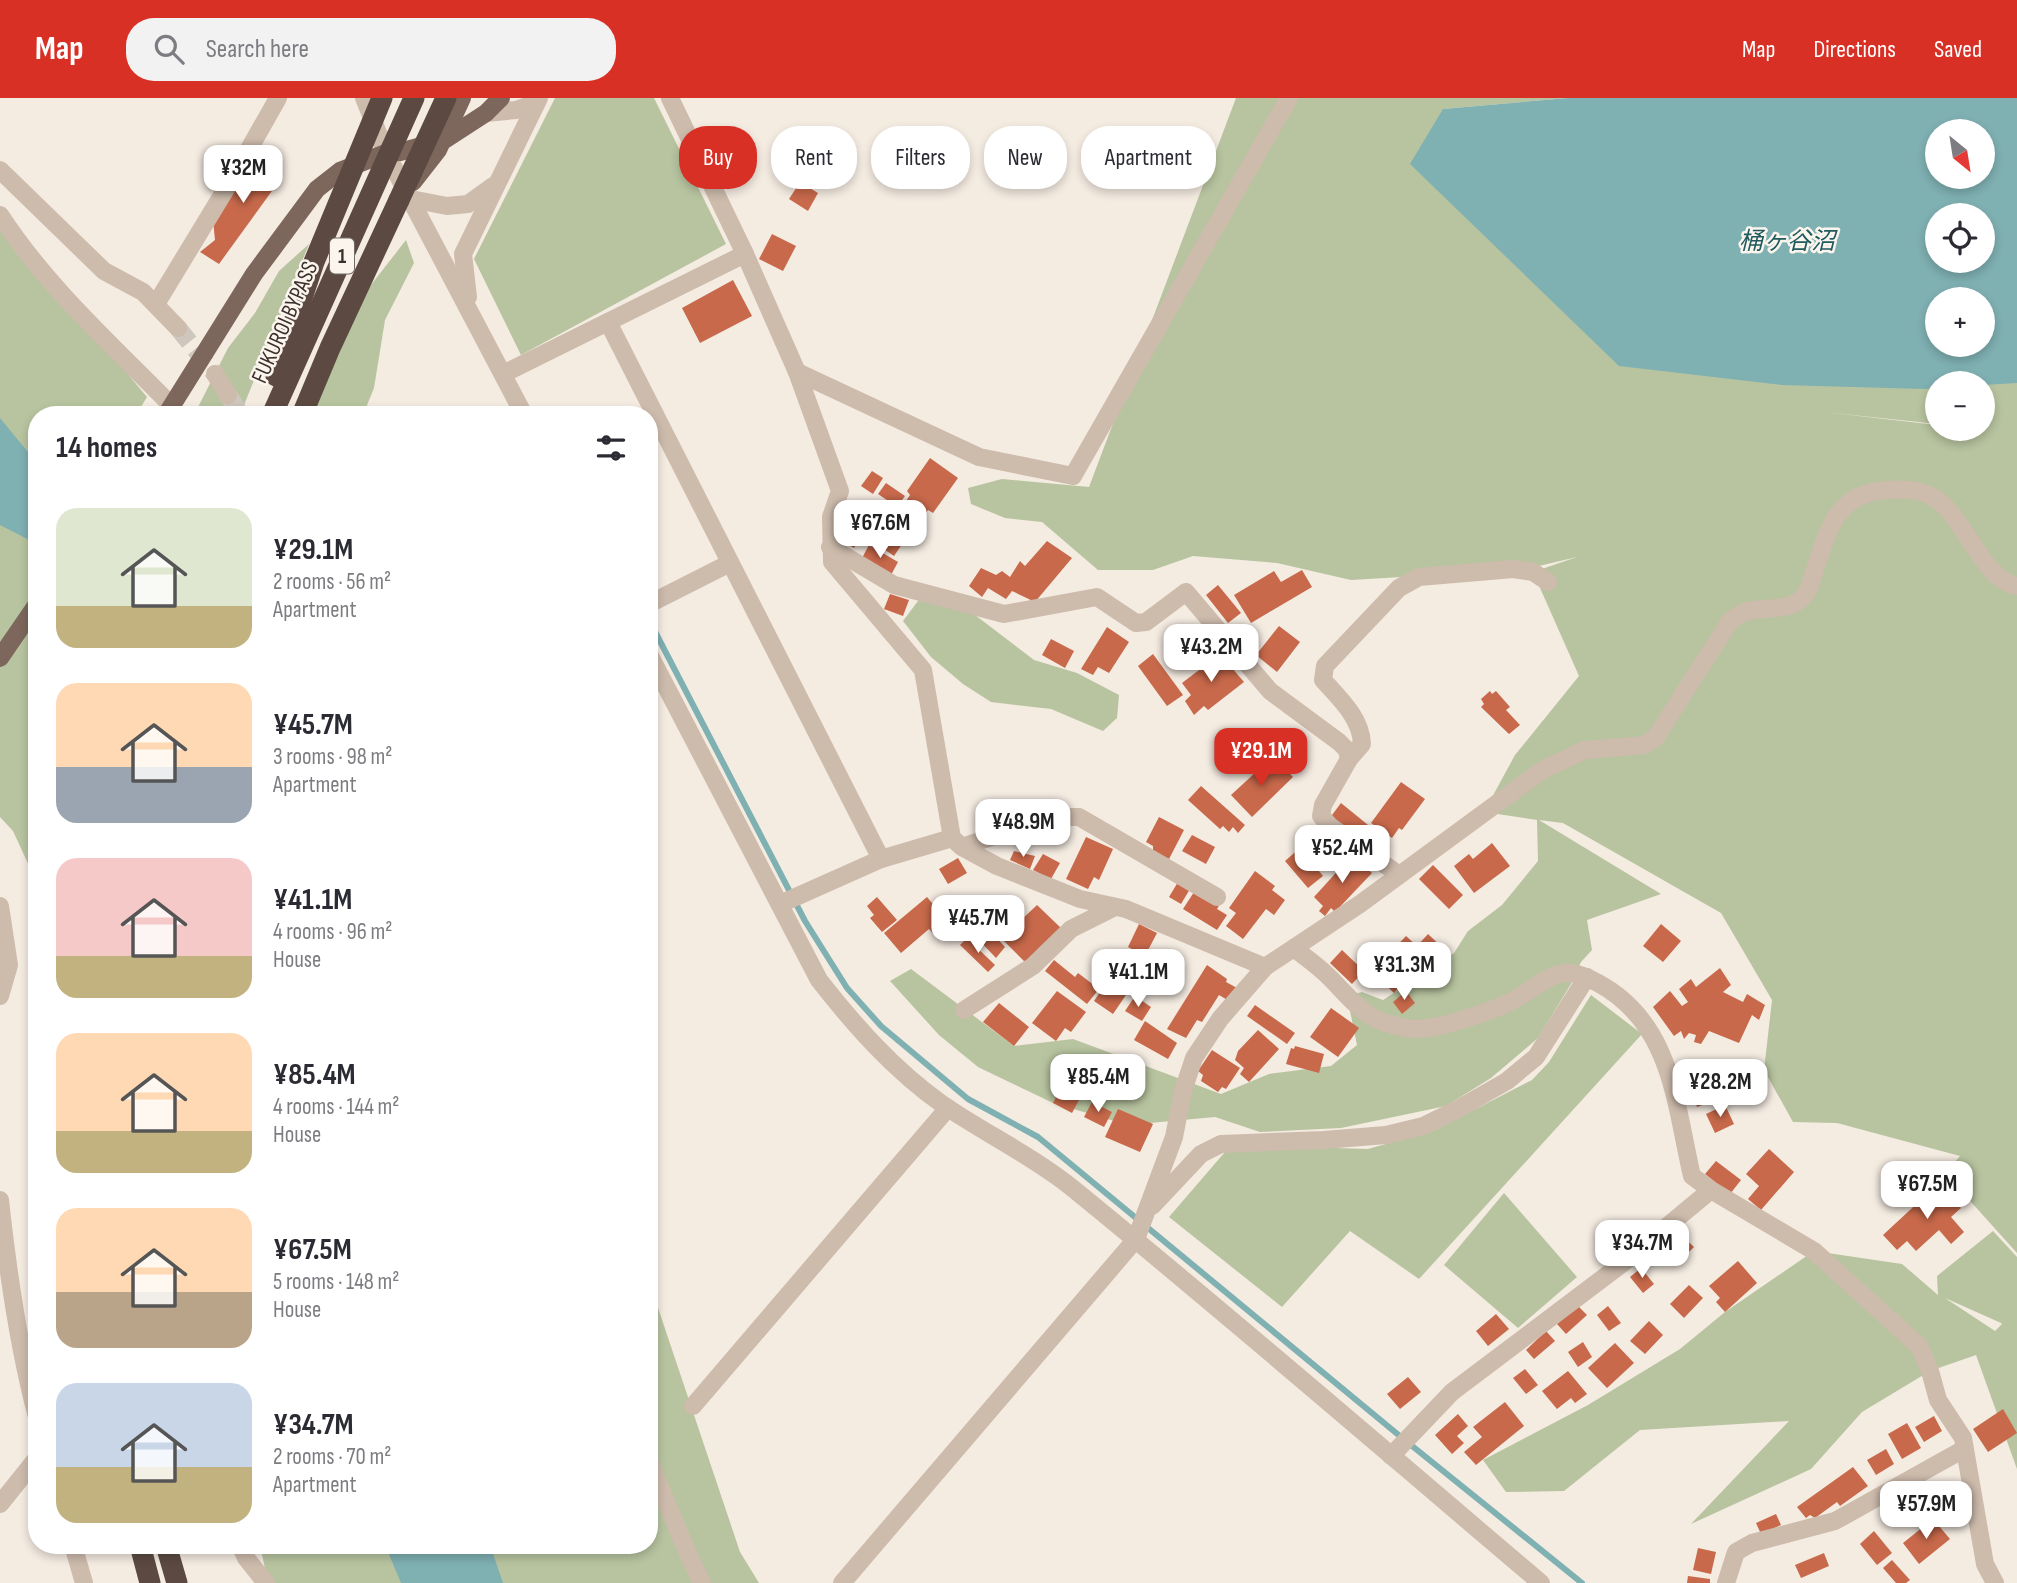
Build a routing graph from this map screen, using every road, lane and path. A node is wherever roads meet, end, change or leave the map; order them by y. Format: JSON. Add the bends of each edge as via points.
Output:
{"nodes":[{"id":1,"x":278,"y":98,"type":"edge"},
{"id":2,"x":364,"y":98,"type":"edge"},
{"id":3,"x":382,"y":98,"type":"edge"},
{"id":4,"x":414,"y":98,"type":"edge"},
{"id":5,"x":446,"y":98,"type":"edge"},
{"id":6,"x":461,"y":98,"type":"edge"},
{"id":7,"x":501,"y":98,"type":"edge"},
{"id":8,"x":670,"y":98,"type":"edge"},
{"id":9,"x":1289,"y":98,"type":"edge"},
{"id":10,"x":538,"y":100,"type":"edge"},
{"id":11,"x":486,"y":114,"type":"junction"},
{"id":12,"x":386,"y":153,"type":"junction"},
{"id":13,"x":0,"y":170,"type":"edge"},
{"id":14,"x":496,"y":184,"type":"junction"},
{"id":15,"x":405,"y":200,"type":"junction"},
{"id":16,"x":0,"y":215,"type":"edge"},
{"id":17,"x":745,"y":254,"type":"junction"},
{"id":18,"x":156,"y":304,"type":"junction"},
{"id":19,"x":470,"y":310,"type":"junction"},
{"id":20,"x":608,"y":322,"type":"junction"},
{"id":21,"x":178,"y":328,"type":"tunnel mouth"},
{"id":22,"x":797,"y":372,"type":"junction"},
{"id":23,"x":215,"y":374,"type":"tunnel mouth"},
{"id":24,"x":503,"y":374,"type":"junction"},
{"id":25,"x":228,"y":395,"type":"tunnel mouth"},
{"id":26,"x":165,"y":406,"type":"edge"},
{"id":27,"x":172,"y":406,"type":"edge"},
{"id":28,"x":266,"y":406,"type":"edge"},
{"id":29,"x":276,"y":406,"type":"edge"},
{"id":30,"x":306,"y":406,"type":"edge"},
{"id":31,"x":519,"y":406,"type":"edge"},
{"id":32,"x":651,"y":406,"type":"edge"},
{"id":33,"x":658,"y":421,"type":"edge"},
{"id":34,"x":830,"y":547,"type":"junction"},
{"id":35,"x":730,"y":563,"type":"junction"},
{"id":36,"x":1548,"y":582,"type":"dead end"},
{"id":37,"x":2017,"y":586,"type":"edge"},
{"id":38,"x":658,"y":599,"type":"edge"},
{"id":39,"x":28,"y":617,"type":"edge"},
{"id":40,"x":0,"y":658,"type":"edge"},
{"id":41,"x":658,"y":671,"type":"edge"},
{"id":42,"x":1349,"y":759,"type":"junction"},
{"id":43,"x":957,"y":843,"type":"junction"},
{"id":44,"x":881,"y":859,"type":"junction"},
{"id":45,"x":1398,"y":874,"type":"junction"},
{"id":46,"x":1217,"y":897,"type":"dead end"},
{"id":47,"x":780,"y":904,"type":"junction"},
{"id":48,"x":0,"y":906,"type":"edge"},
{"id":49,"x":1115,"y":906,"type":"junction"},
{"id":50,"x":1294,"y":948,"type":"junction"},
{"id":51,"x":1265,"y":967,"type":"junction"},
{"id":52,"x":1587,"y":977,"type":"junction"},
{"id":53,"x":0,"y":996,"type":"edge"},
{"id":54,"x":964,"y":1010,"type":"dead end"},
{"id":55,"x":948,"y":1108,"type":"junction"},
{"id":56,"x":1711,"y":1190,"type":"junction"},
{"id":57,"x":0,"y":1200,"type":"edge"},
{"id":58,"x":1146,"y":1213,"type":"junction"},
{"id":59,"x":1136,"y":1240,"type":"junction"},
{"id":60,"x":28,"y":1382,"type":"edge"},
{"id":61,"x":693,"y":1406,"type":"dead end"},
{"id":62,"x":1964,"y":1449,"type":"junction"},
{"id":63,"x":1391,"y":1456,"type":"junction"},
{"id":64,"x":28,"y":1469,"type":"edge"},
{"id":65,"x":658,"y":1483,"type":"edge"},
{"id":66,"x":0,"y":1504,"type":"edge"},
{"id":67,"x":685,"y":1549,"type":"junction"},
{"id":68,"x":76,"y":1554,"type":"edge"},
{"id":69,"x":142,"y":1554,"type":"edge"},
{"id":70,"x":169,"y":1554,"type":"edge"},
{"id":71,"x":244,"y":1554,"type":"edge"},
{"id":72,"x":84,"y":1583,"type":"edge"},
{"id":73,"x":150,"y":1583,"type":"edge"},
{"id":74,"x":177,"y":1583,"type":"edge"},
{"id":75,"x":266,"y":1583,"type":"edge"},
{"id":76,"x":702,"y":1583,"type":"edge"},
{"id":77,"x":716,"y":1583,"type":"edge"},
{"id":78,"x":842,"y":1583,"type":"edge"},
{"id":79,"x":1541,"y":1583,"type":"edge"},
{"id":80,"x":1726,"y":1583,"type":"edge"},
{"id":81,"x":1995,"y":1583,"type":"edge"}],
"edges":[{"from":1,"to":18,"type":"street"},
{"from":2,"to":12,"type":"street"},
{"from":3,"to":28,"type":"highway","number":"1","bridge":true,"via":[[314,262]]},
{"from":4,"to":29,"type":"highway","name":"FUKUROI BYPASS","number":"1","bridge":true},
{"from":5,"to":15,"type":"highway","number":"1","bridge":true},
{"from":6,"to":15,"type":"main road","bridge":true,"via":[[438,150]]},
{"from":7,"to":11,"type":"main road"},
{"from":8,"to":17,"type":"street"},
{"from":9,"to":22,"type":"street","via":[[1073,476],[979,457]]},
{"from":10,"to":11,"type":"street","via":[[516,110]]},
{"from":10,"to":14,"type":"street"},
{"from":11,"to":12,"type":"main road","via":[[446,139]]},
{"from":12,"to":15,"type":"street"},
{"from":12,"to":27,"type":"main road","via":[[340,172],[317,189],[254,274]]},
{"from":13,"to":18,"type":"street","via":[[104,271],[144,292]]},
{"from":14,"to":15,"type":"street","via":[[468,204]]},
{"from":14,"to":19,"type":"street","via":[[463,254]]},
{"from":15,"to":19,"type":"street"},
{"from":15,"to":30,"type":"highway","number":"1"},
{"from":16,"to":26,"type":"street","via":[[47,279]]},
{"from":17,"to":20,"type":"street"},
{"from":17,"to":22,"type":"street"},
{"from":18,"to":21,"type":"street"},
{"from":19,"to":24,"type":"street"},
{"from":20,"to":24,"type":"street"},
{"from":20,"to":32,"type":"street"},
{"from":22,"to":34,"type":"street","via":[[840,491],[831,517]]},
{"from":23,"to":25,"type":"street"},
{"from":24,"to":31,"type":"street"},
{"from":33,"to":35,"type":"street"},
{"from":34,"to":42,"type":"street","via":[[894,585],[1004,614],[1097,597],[1136,624],[1146,622],[1186,592],[1270,691],[1339,741]]},
{"from":34,"to":43,"type":"street","via":[[831,562],[923,670]]},
{"from":35,"to":38,"type":"street"},
{"from":35,"to":44,"type":"street"},
{"from":36,"to":42,"type":"street","via":[[1533,572],[1513,569],[1419,577],[1399,588],[1325,667],[1323,680],[1361,729],[1362,744]]},
{"from":37,"to":45,"type":"street","via":[[2008,585],[1989,566],[1940,500],[1903,488],[1866,493],[1840,509],[1808,591],[1799,602],[1745,611],[1730,621],[1656,737],[1646,745],[1585,750],[1544,769]]},
{"from":39,"to":40,"type":"main road"},
{"from":41,"to":47,"type":"street"},
{"from":42,"to":45,"type":"street","via":[[1321,816]]},
{"from":43,"to":44,"type":"street"},
{"from":43,"to":46,"type":"street","via":[[1049,817],[1079,817]]},
{"from":43,"to":49,"type":"street","via":[[997,866],[1068,894]]},
{"from":44,"to":47,"type":"street"},
{"from":45,"to":50,"type":"street"},
{"from":47,"to":55,"type":"street","via":[[819,980],[852,1023]]},
{"from":48,"to":53,"type":"street","via":[[9,965]]},
{"from":49,"to":51,"type":"street"},
{"from":49,"to":54,"type":"street","via":[[1071,929],[1033,966]]},
{"from":50,"to":51,"type":"street"},
{"from":50,"to":52,"type":"street","via":[[1363,1012],[1385,1023],[1415,1029],[1481,1013],[1556,975]]},
{"from":51,"to":58,"type":"street","via":[[1194,1058],[1174,1137]]},
{"from":52,"to":56,"type":"street","via":[[1615,993],[1640,1016],[1656,1040],[1669,1070],[1692,1176]]},
{"from":52,"to":58,"type":"street","via":[[1536,1057],[1507,1081],[1458,1109],[1423,1126],[1386,1135],[1220,1144],[1200,1154]]},
{"from":55,"to":59,"type":"street","via":[[1059,1177]]},
{"from":55,"to":61,"type":"street"},
{"from":56,"to":62,"type":"street","via":[[1814,1251],[1919,1346],[1938,1400],[1963,1438]]},
{"from":56,"to":63,"type":"street","via":[[1452,1392]]},
{"from":57,"to":60,"type":"street","via":[[9,1284]]},
{"from":58,"to":59,"type":"street"},
{"from":59,"to":63,"type":"street"},
{"from":59,"to":78,"type":"street"},
{"from":62,"to":80,"type":"street","via":[[1835,1521],[1752,1543],[1736,1552]]},
{"from":62,"to":81,"type":"street","via":[[1985,1564]]},
{"from":63,"to":79,"type":"street"},
{"from":64,"to":66,"type":"street"},
{"from":65,"to":67,"type":"street"},
{"from":67,"to":76,"type":"street"},
{"from":67,"to":77,"type":"street"},
{"from":68,"to":72,"type":"street"},
{"from":69,"to":73,"type":"highway"},
{"from":70,"to":74,"type":"highway"},
{"from":71,"to":75,"type":"street"}]}
